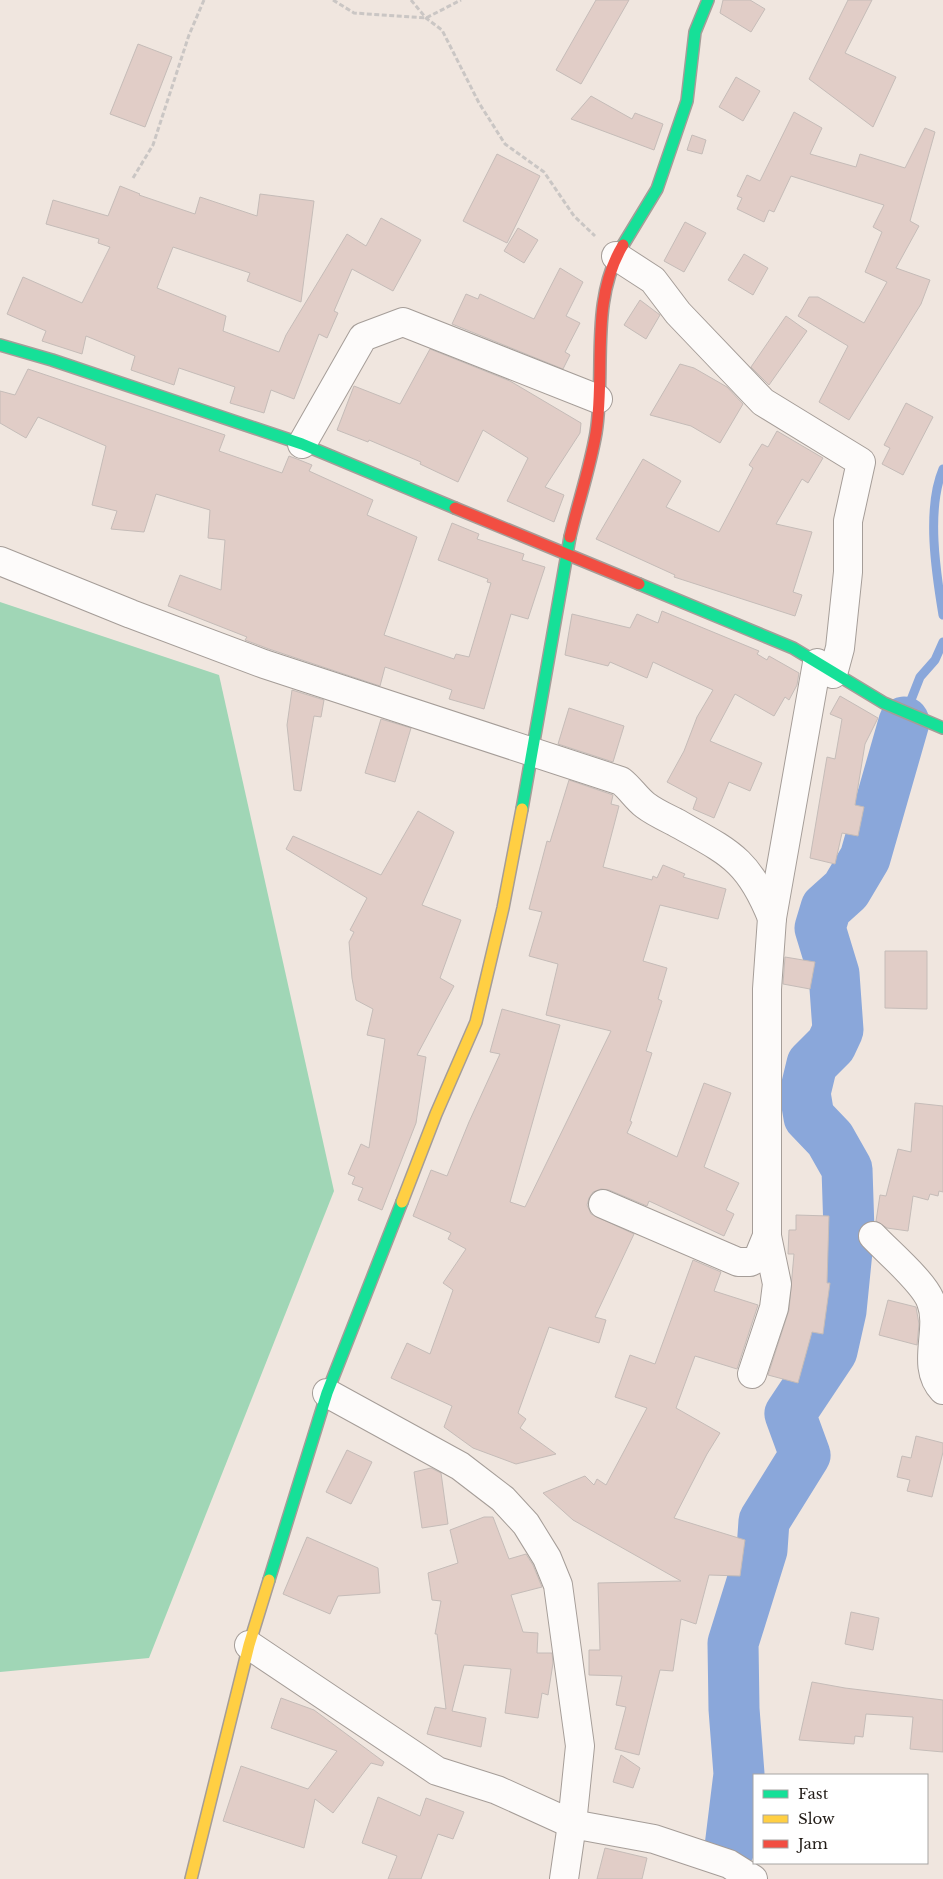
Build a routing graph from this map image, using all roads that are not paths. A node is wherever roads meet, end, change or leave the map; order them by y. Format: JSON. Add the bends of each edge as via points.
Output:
{"nodes":[{"id":1,"x":708,"y":0,"type":"edge"},
{"id":2,"x":616,"y":256,"type":"junction"},
{"id":3,"x":0,"y":345,"type":"edge"},
{"id":4,"x":598,"y":399,"type":"junction"},
{"id":5,"x":302,"y":444,"type":"junction"},
{"id":6,"x":566,"y":552,"type":"junction"},
{"id":7,"x":0,"y":561,"type":"edge"},
{"id":8,"x":825,"y":669,"type":"junction"},
{"id":9,"x":943,"y":728,"type":"edge"},
{"id":10,"x":532,"y":751,"type":"junction"},
{"id":11,"x":772,"y":918,"type":"junction"},
{"id":12,"x":603,"y":1204,"type":"dead end"},
{"id":13,"x":767,"y":1236,"type":"junction"},
{"id":14,"x":873,"y":1236,"type":"dead end"},
{"id":15,"x":752,"y":1374,"type":"dead end"},
{"id":16,"x":943,"y":1390,"type":"edge"},
{"id":17,"x":327,"y":1393,"type":"junction"},
{"id":18,"x":248,"y":1645,"type":"junction"},
{"id":19,"x":572,"y":1824,"type":"junction"},
{"id":20,"x":190,"y":1879,"type":"edge"},
{"id":21,"x":564,"y":1879,"type":"edge"},
{"id":22,"x":753,"y":1879,"type":"edge"}],
"edges":[{"from":1,"to":2,"type":"street","via":[[695,32],[687,101],[657,189]]},
{"from":2,"to":4,"type":"street","via":[[602,309]]},
{"from":2,"to":8,"type":"street","via":[[653,280],[678,314],[763,402],[862,462],[848,521],[848,572],[840,648]]},
{"from":3,"to":5,"type":"street"},
{"from":4,"to":5,"type":"street","via":[[403,322],[363,337]]},
{"from":4,"to":6,"type":"street","via":[[596,432]]},
{"from":5,"to":6,"type":"street"},
{"from":6,"to":8,"type":"street","via":[[793,648]]},
{"from":6,"to":10,"type":"street"},
{"from":7,"to":10,"type":"street","via":[[264,664]]},
{"from":8,"to":9,"type":"street","via":[[856,689]]},
{"from":8,"to":11,"type":"street"},
{"from":10,"to":11,"type":"street","via":[[621,781],[645,805],[726,851],[749,872]]},
{"from":10,"to":17,"type":"street","via":[[503,908],[476,1022],[436,1114]]},
{"from":11,"to":13,"type":"street","via":[[767,989]]},
{"from":12,"to":13,"type":"street","via":[[738,1262],[758,1258]]},
{"from":13,"to":15,"type":"street","via":[[776,1292],[774,1308]]},
{"from":14,"to":16,"type":"street","via":[[924,1289],[931,1301],[934,1312],[932,1370]]},
{"from":17,"to":18,"type":"street"},
{"from":17,"to":19,"type":"street","via":[[460,1466],[503,1499],[526,1524],[547,1558],[558,1585],[580,1746]]},
{"from":18,"to":19,"type":"street","via":[[437,1771],[497,1790]]},
{"from":18,"to":20,"type":"street"},
{"from":19,"to":21,"type":"street"},
{"from":19,"to":22,"type":"street","via":[[654,1839],[729,1864]]}]}
